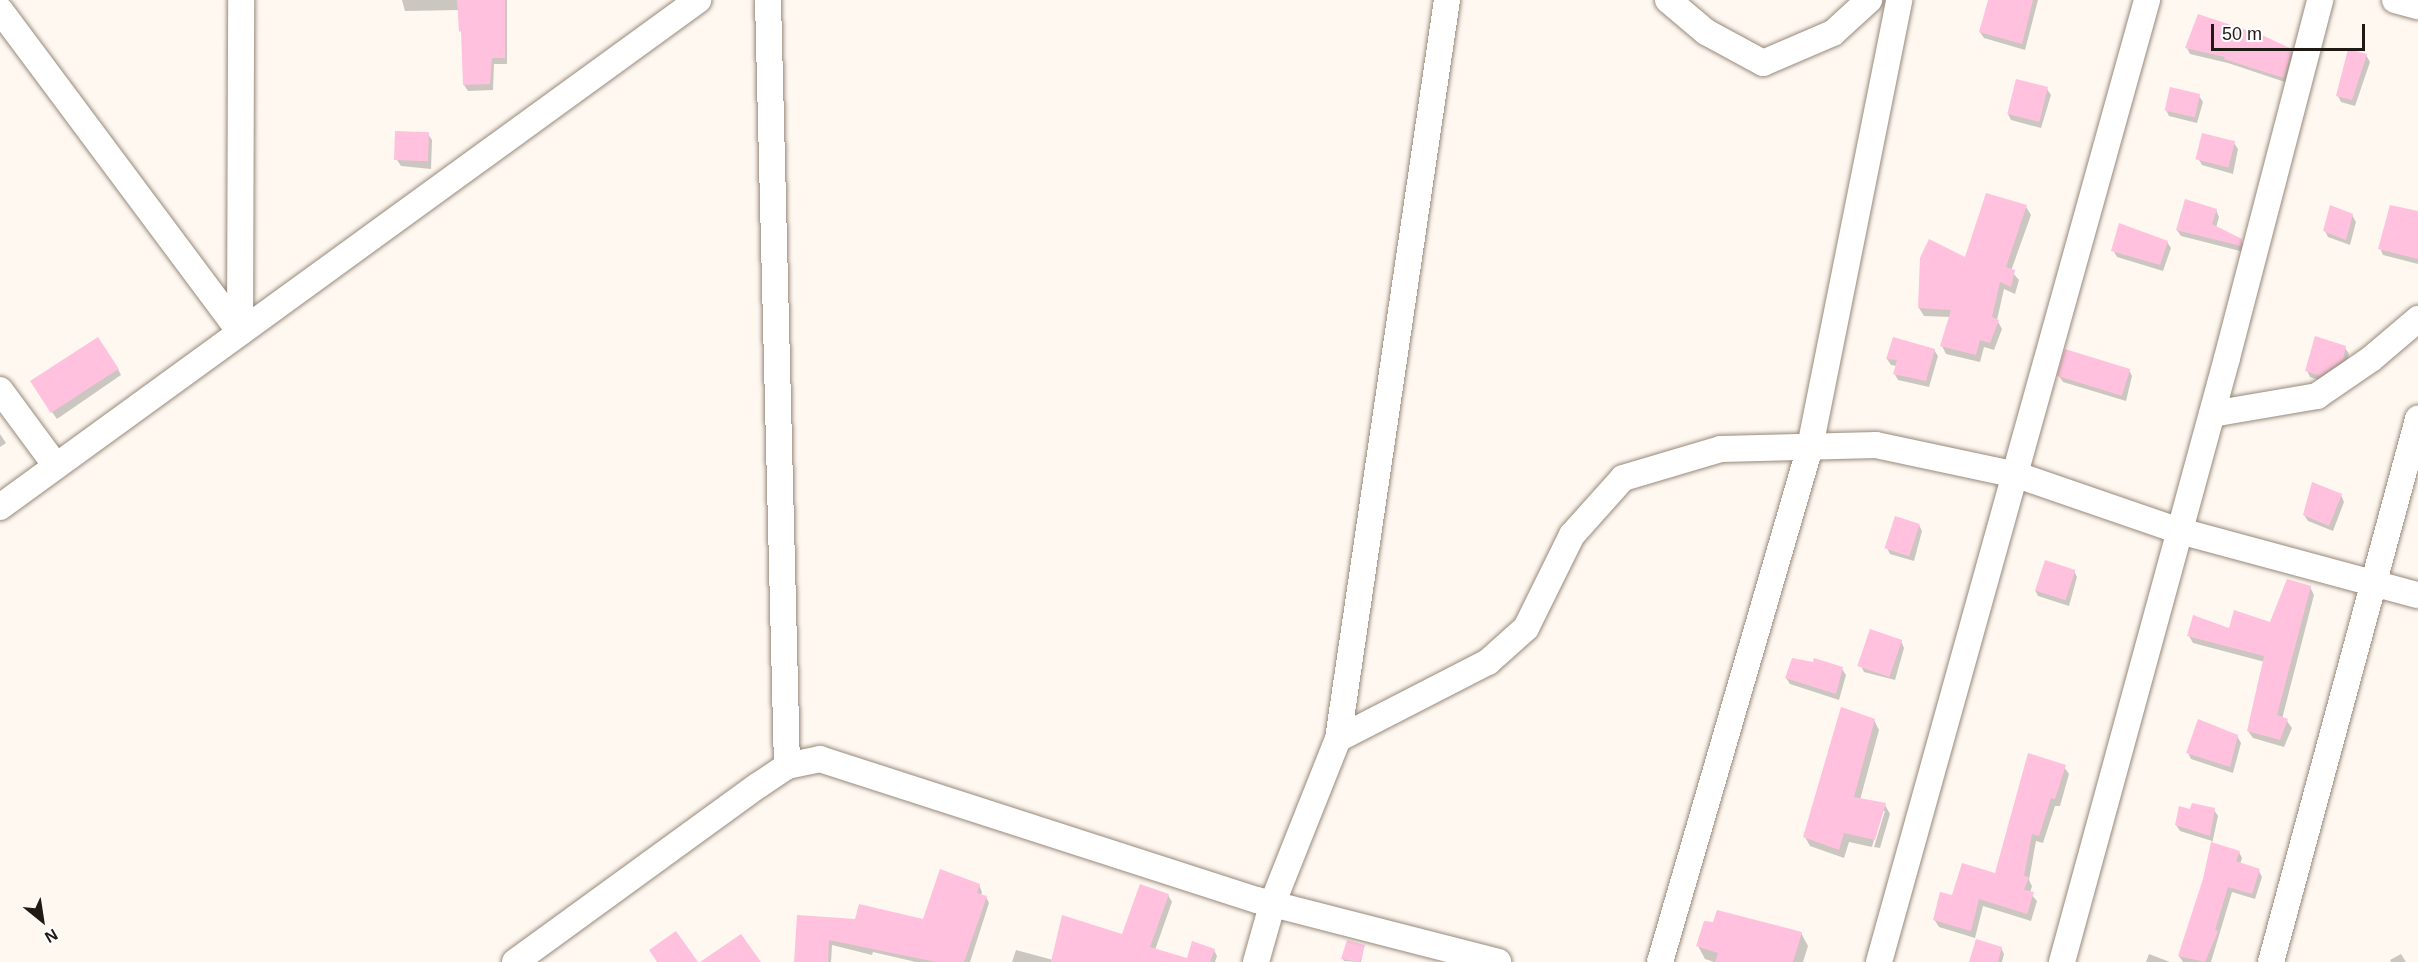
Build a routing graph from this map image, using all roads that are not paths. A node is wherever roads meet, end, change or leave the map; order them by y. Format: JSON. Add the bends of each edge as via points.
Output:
{"nodes":[{"id":1,"x":241,"y":0,"type":"edge"},
{"id":2,"x":698,"y":0,"type":"edge"},
{"id":3,"x":768,"y":0,"type":"edge"},
{"id":4,"x":1447,"y":0,"type":"edge"},
{"id":5,"x":1668,"y":0,"type":"edge"},
{"id":6,"x":1869,"y":0,"type":"edge"},
{"id":7,"x":1899,"y":0,"type":"edge"},
{"id":8,"x":2147,"y":0,"type":"edge"},
{"id":9,"x":2320,"y":0,"type":"edge"},
{"id":10,"x":2395,"y":0,"type":"edge"},
{"id":11,"x":2418,"y":6,"type":"edge"},
{"id":12,"x":0,"y":10,"type":"edge"},
{"id":13,"x":2418,"y":319,"type":"edge"},
{"id":14,"x":240,"y":332,"type":"junction"},
{"id":15,"x":0,"y":390,"type":"edge"},
{"id":16,"x":2212,"y":414,"type":"junction"},
{"id":17,"x":2418,"y":419,"type":"edge"},
{"id":18,"x":1810,"y":447,"type":"junction"},
{"id":19,"x":56,"y":466,"type":"junction"},
{"id":20,"x":2017,"y":475,"type":"junction"},
{"id":21,"x":0,"y":507,"type":"edge"},
{"id":22,"x":2180,"y":531,"type":"junction"},
{"id":23,"x":2374,"y":585,"type":"junction"},
{"id":24,"x":2418,"y":595,"type":"edge"},
{"id":25,"x":1338,"y":739,"type":"junction"},
{"id":26,"x":787,"y":766,"type":"junction"},
{"id":27,"x":1273,"y":902,"type":"junction"},
{"id":28,"x":515,"y":962,"type":"edge"},
{"id":29,"x":1256,"y":962,"type":"edge"},
{"id":30,"x":1498,"y":962,"type":"edge"},
{"id":31,"x":1660,"y":962,"type":"edge"},
{"id":32,"x":1879,"y":962,"type":"edge"},
{"id":33,"x":2062,"y":962,"type":"edge"},
{"id":34,"x":2271,"y":962,"type":"edge"}],
"edges":[{"from":1,"to":14,"type":"street"},
{"from":2,"to":14,"type":"street"},
{"from":3,"to":26,"type":"street"},
{"from":4,"to":25,"type":"street"},
{"from":5,"to":6,"type":"street","via":[[1706,32],[1763,63],[1833,33]]},
{"from":7,"to":18,"type":"street"},
{"from":8,"to":20,"type":"street"},
{"from":9,"to":16,"type":"street"},
{"from":10,"to":11,"type":"street"},
{"from":12,"to":14,"type":"street"},
{"from":13,"to":16,"type":"street","via":[[2371,359],[2317,396]]},
{"from":14,"to":19,"type":"street"},
{"from":15,"to":19,"type":"street"},
{"from":16,"to":22,"type":"street"},
{"from":17,"to":23,"type":"street"},
{"from":18,"to":20,"type":"street","via":[[1876,445]]},
{"from":18,"to":25,"type":"street","via":[[1721,449],[1623,478],[1572,535],[1526,628],[1488,662]]},
{"from":18,"to":31,"type":"street"},
{"from":19,"to":21,"type":"street"},
{"from":20,"to":22,"type":"street"},
{"from":20,"to":32,"type":"street"},
{"from":22,"to":23,"type":"street"},
{"from":22,"to":33,"type":"street"},
{"from":23,"to":24,"type":"street"},
{"from":23,"to":34,"type":"street"},
{"from":25,"to":27,"type":"street"},
{"from":26,"to":27,"type":"street","via":[[820,759]]},
{"from":26,"to":28,"type":"street"},
{"from":27,"to":29,"type":"street"},
{"from":27,"to":30,"type":"street"}]}
